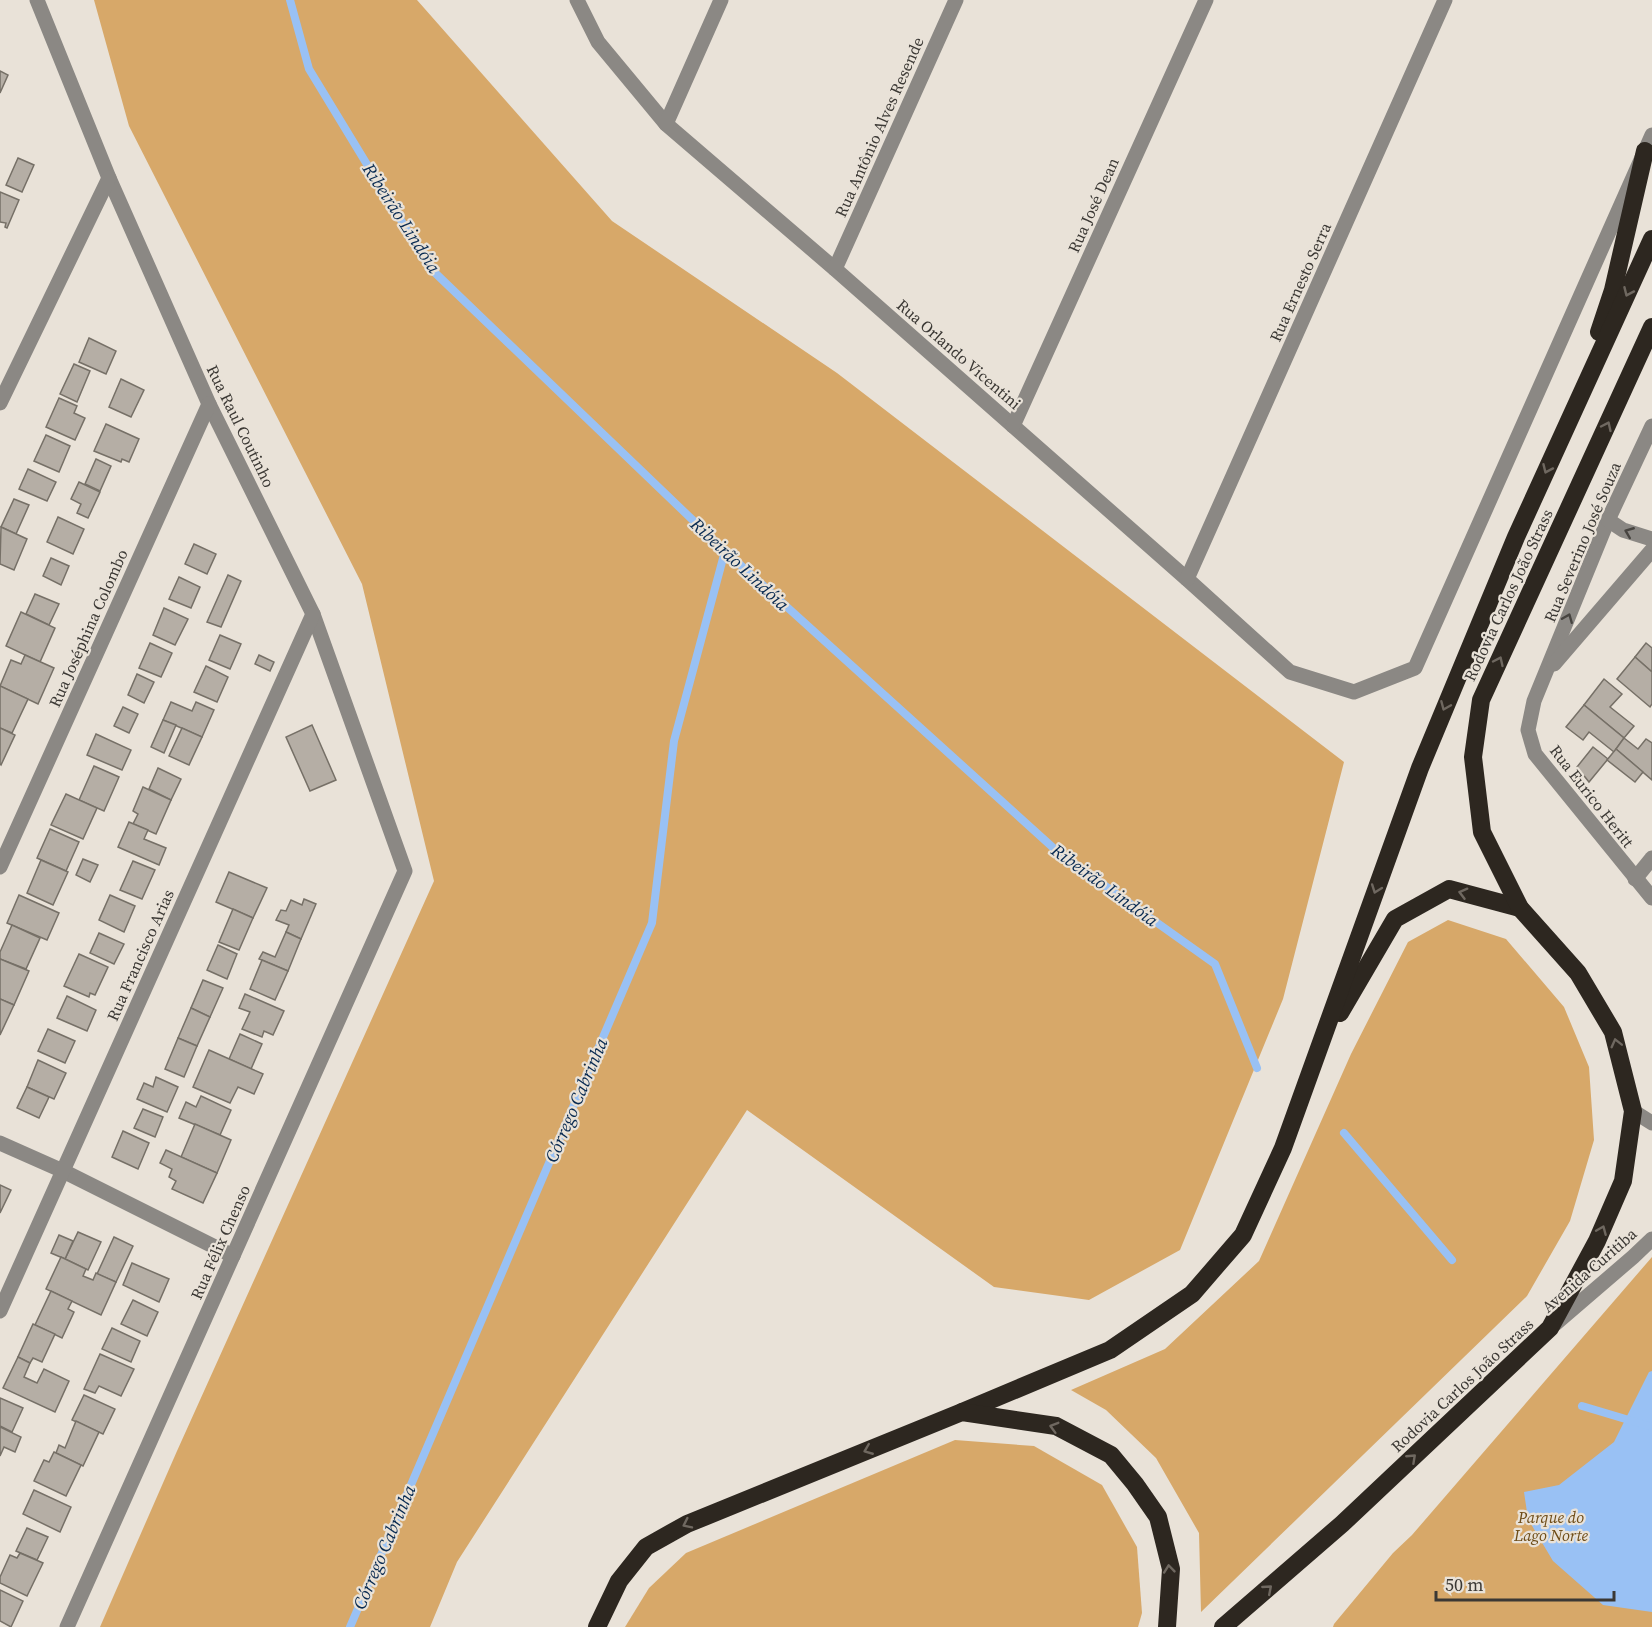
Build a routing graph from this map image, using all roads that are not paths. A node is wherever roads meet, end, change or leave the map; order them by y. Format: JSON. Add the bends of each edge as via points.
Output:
{"nodes":[{"id":1,"x":37,"y":0,"type":"edge"},
{"id":2,"x":577,"y":0,"type":"edge"},
{"id":3,"x":721,"y":0,"type":"edge"},
{"id":4,"x":956,"y":0,"type":"edge"},
{"id":5,"x":1206,"y":0,"type":"edge"},
{"id":6,"x":1445,"y":0,"type":"edge"},
{"id":7,"x":666,"y":124,"type":"junction"},
{"id":8,"x":1649,"y":143,"type":"edge"},
{"id":9,"x":109,"y":178,"type":"junction"},
{"id":10,"x":1652,"y":239,"type":"edge"},
{"id":11,"x":835,"y":269,"type":"junction"},
{"id":12,"x":1652,"y":327,"type":"edge"},
{"id":13,"x":0,"y":403,"type":"edge"},
{"id":14,"x":209,"y":404,"type":"junction"},
{"id":15,"x":1574,"y":408,"type":"junction"},
{"id":16,"x":1013,"y":426,"type":"junction"},
{"id":17,"x":1652,"y":426,"type":"edge"},
{"id":18,"x":1608,"y":520,"type":"junction"},
{"id":19,"x":1652,"y":539,"type":"edge"},
{"id":20,"x":1652,"y":550,"type":"edge"},
{"id":21,"x":1187,"y":579,"type":"junction"},
{"id":22,"x":313,"y":614,"type":"junction"},
{"id":23,"x":1546,"y":673,"type":"junction"},
{"id":24,"x":1652,"y":858,"type":"edge"},
{"id":25,"x":0,"y":867,"type":"edge"},
{"id":26,"x":405,"y":871,"type":"joint"},
{"id":27,"x":1635,"y":879,"type":"junction"},
{"id":28,"x":1652,"y":898,"type":"edge"},
{"id":29,"x":1520,"y":908,"type":"junction"},
{"id":30,"x":1317,"y":1052,"type":"junction"},
{"id":31,"x":1633,"y":1111,"type":"junction"},
{"id":32,"x":1652,"y":1123,"type":"edge"},
{"id":33,"x":0,"y":1143,"type":"edge"},
{"id":34,"x":63,"y":1171,"type":"junction"},
{"id":35,"x":1652,"y":1239,"type":"edge"},
{"id":36,"x":233,"y":1256,"type":"junction"},
{"id":37,"x":0,"y":1311,"type":"edge"},
{"id":38,"x":1550,"y":1328,"type":"junction"},
{"id":39,"x":962,"y":1412,"type":"junction"},
{"id":40,"x":67,"y":1627,"type":"edge"},
{"id":41,"x":597,"y":1627,"type":"edge"},
{"id":42,"x":1167,"y":1627,"type":"edge"},
{"id":43,"x":1223,"y":1627,"type":"edge"}],
"edges":[{"from":1,"to":9,"type":"street","name":"Rua Raul Coutinho"},
{"from":2,"to":7,"type":"street","name":"Rua Orlando Vicentini","via":[[598,42]]},
{"from":3,"to":7,"type":"street"},
{"from":4,"to":11,"type":"street","name":"Rua Antônio Alves Resende"},
{"from":5,"to":16,"type":"street","name":"Rua José Dean"},
{"from":6,"to":21,"type":"street","name":"Rua Ernesto Serra"},
{"from":7,"to":11,"type":"street","name":"Rua Orlando Vicentini"},
{"from":8,"to":15,"type":"highway","via":[[1612,290]]},
{"from":8,"to":21,"type":"street","name":"Rua Orlando Vicentini","via":[[1415,668],[1354,692],[1290,672]]},
{"from":9,"to":13,"type":"street"},
{"from":9,"to":14,"type":"street","name":"Rua Raul Coutinho"},
{"from":10,"to":15,"type":"highway","name":"Rodovia Carlos João Strass","one_way":true},
{"from":11,"to":16,"type":"street","name":"Rua Orlando Vicentini"},
{"from":29,"to":12,"type":"highway","name":"Rodovia Carlos João Strass","one_way":true,"via":[[1482,832],[1473,757],[1481,700]]},
{"from":14,"to":22,"type":"street","name":"Rua Raul Coutinho"},
{"from":14,"to":25,"type":"street","name":"Rua Joséphina Colombo"},
{"from":15,"to":30,"type":"highway","name":"Rodovia Carlos João Strass","one_way":true,"via":[[1420,768]]},
{"from":16,"to":21,"type":"street","name":"Rua Orlando Vicentini"},
{"from":17,"to":18,"type":"street","name":"Rua Severino José Souza"},
{"from":19,"to":18,"type":"street","one_way":true,"via":[[1623,530]]},
{"from":23,"to":18,"type":"street","name":"Rua Severino José Souza","one_way":true},
{"from":20,"to":23,"type":"street"},
{"from":22,"to":26,"type":"street","name":"Rua Raul Coutinho"},
{"from":22,"to":34,"type":"street","name":"Rua Francisco Arias"},
{"from":23,"to":27,"type":"street","name":"Rua Eurico Heritt","via":[[1534,701],[1528,730],[1535,754]]},
{"from":24,"to":27,"type":"street"},
{"from":26,"to":36,"type":"street","name":"Rua Félix Chenso"},
{"from":27,"to":28,"type":"street","name":"Rua Eurico Heritt"},
{"from":29,"to":30,"type":"highway","one_way":true,"via":[[1449,889],[1395,919]]},
{"from":31,"to":29,"type":"highway","name":"Rodovia Carlos João Strass","one_way":true,"via":[[1613,1032],[1578,973]]},
{"from":30,"to":39,"type":"highway","name":"Rodovia Carlos João Strass","via":[[1283,1148],[1243,1235],[1192,1294],[1110,1350]]},
{"from":31,"to":32,"type":"street"},
{"from":38,"to":31,"type":"highway","name":"Rodovia Carlos João Strass","one_way":true,"via":[[1597,1241],[1623,1180]]},
{"from":33,"to":34,"type":"street"},
{"from":34,"to":36,"type":"street"},
{"from":34,"to":37,"type":"street","name":"Rua Francisco Arias"},
{"from":35,"to":38,"type":"street","name":"Avenida Curitiba"},
{"from":36,"to":40,"type":"street","name":"Rua Félix Chenso"},
{"from":43,"to":38,"type":"highway","name":"Rodovia Carlos João Strass","one_way":true,"via":[[1342,1524]]},
{"from":39,"to":41,"type":"highway","name":"Rodovia Carlos João Strass","one_way":true,"via":[[687,1524],[645,1547],[620,1581]]},
{"from":42,"to":39,"type":"highway","one_way":true,"via":[[1171,1569],[1158,1517],[1111,1455],[1056,1426]]}]}
